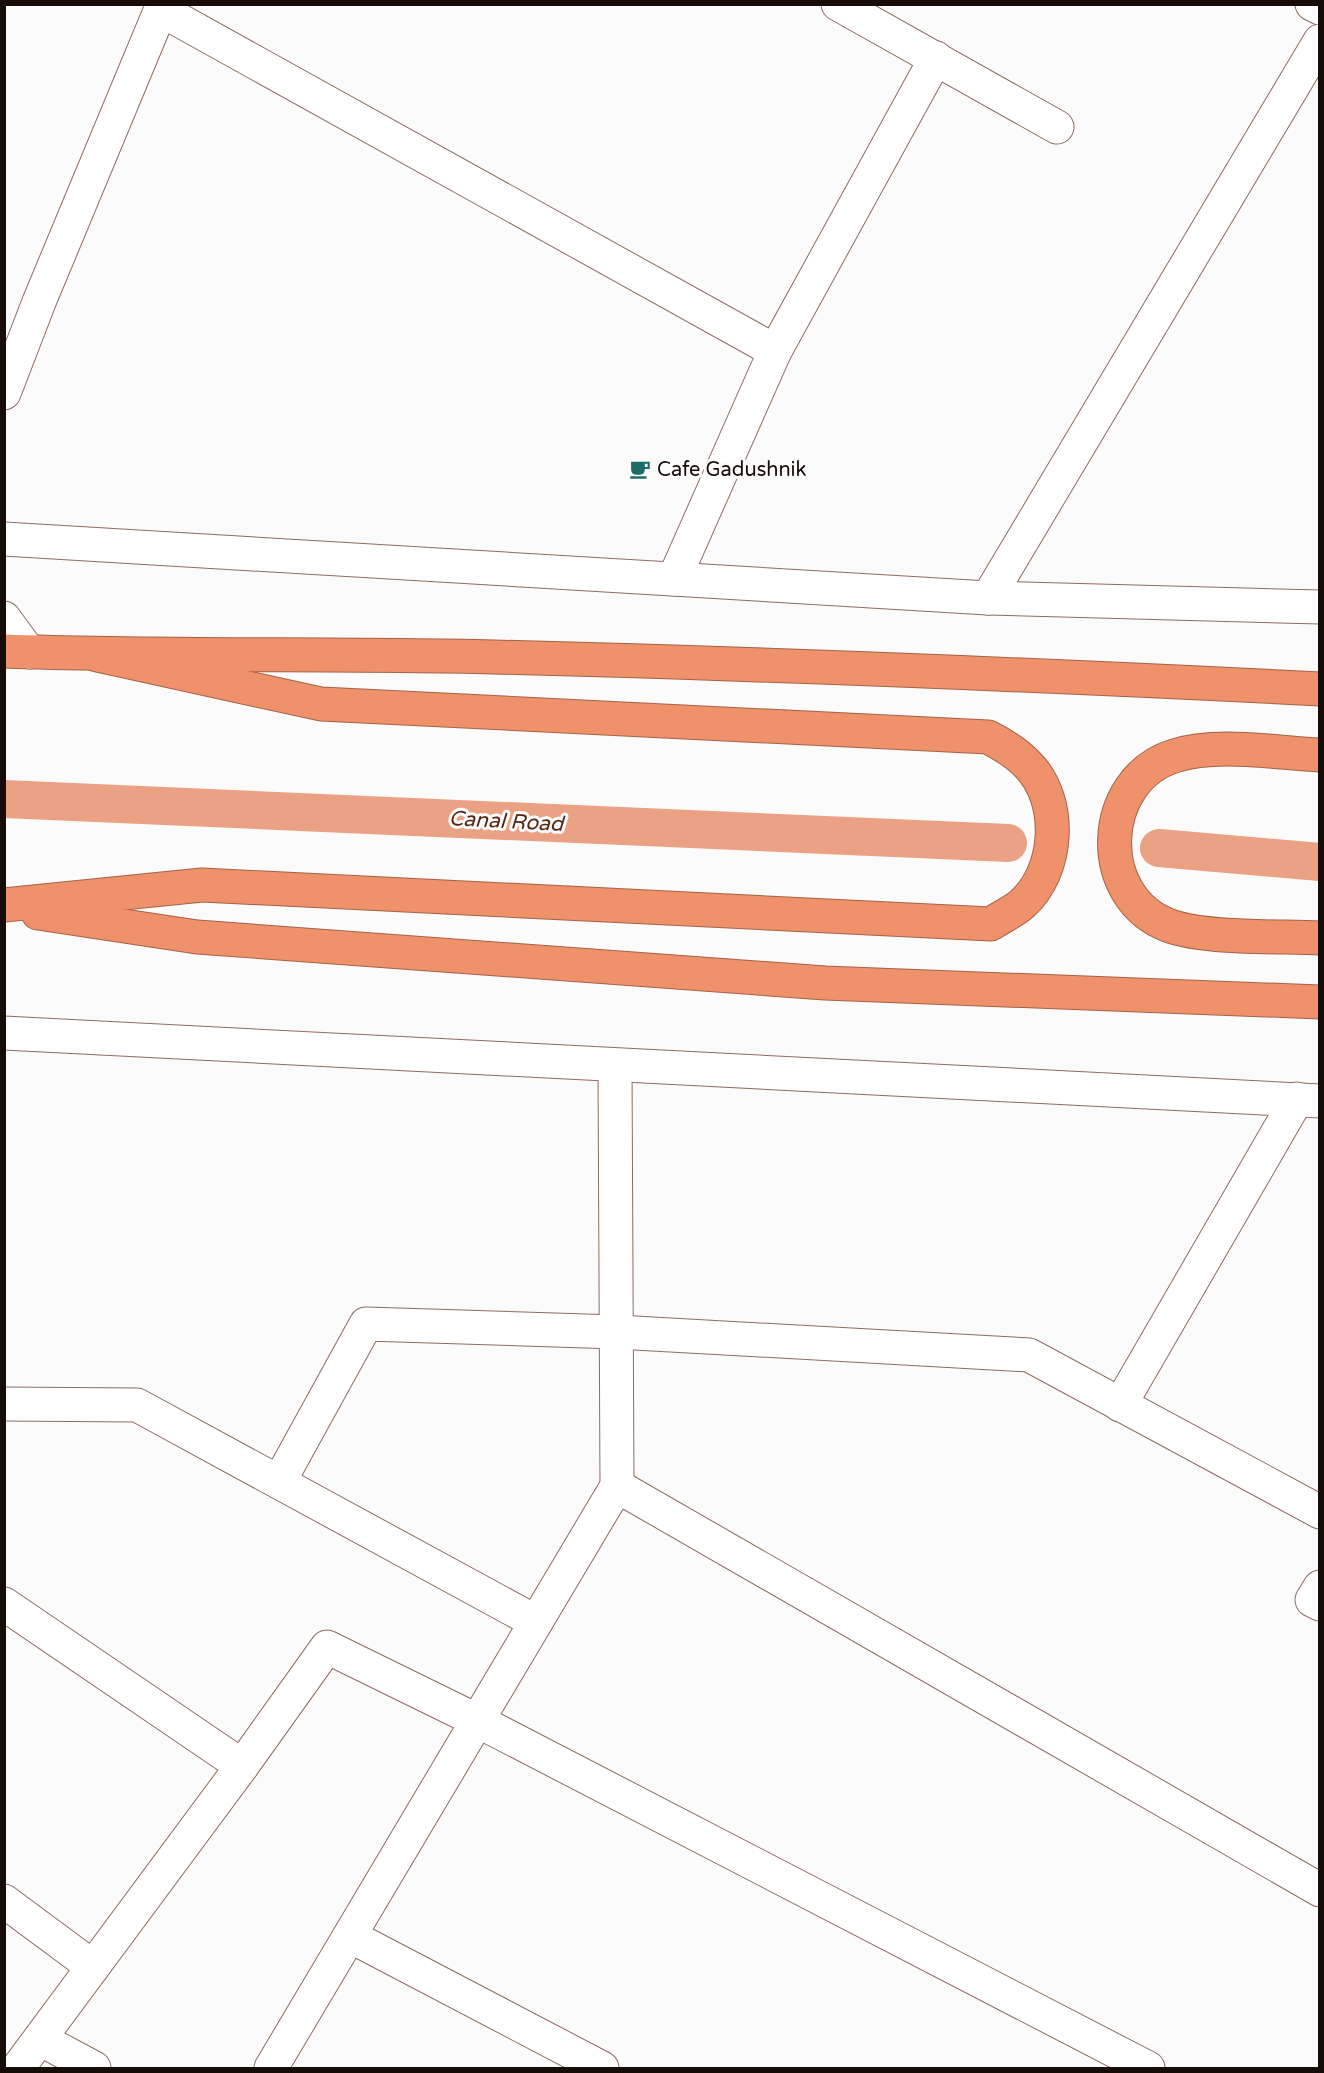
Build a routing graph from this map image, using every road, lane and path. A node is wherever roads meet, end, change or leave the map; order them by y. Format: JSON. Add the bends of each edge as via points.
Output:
{"nodes":[{"id":1,"x":838,"y":4,"type":"edge"},
{"id":2,"x":1312,"y":4,"type":"edge"},
{"id":3,"x":162,"y":7,"type":"edge"},
{"id":4,"x":1320,"y":8,"type":"edge"},
{"id":5,"x":1320,"y":41,"type":"edge"},
{"id":6,"x":936,"y":58,"type":"junction"},
{"id":7,"x":1057,"y":127,"type":"dead end"},
{"id":8,"x":775,"y":351,"type":"junction"},
{"id":9,"x":4,"y":393,"type":"edge"},
{"id":10,"x":4,"y":539,"type":"edge"},
{"id":11,"x":674,"y":579,"type":"junction"},
{"id":12,"x":988,"y":598,"type":"junction"},
{"id":13,"x":1320,"y":607,"type":"edge"},
{"id":14,"x":4,"y":618,"type":"edge"},
{"id":15,"x":17,"y":651,"type":"edge"},
{"id":16,"x":97,"y":655,"type":"junction"},
{"id":17,"x":1320,"y":689,"type":"edge"},
{"id":18,"x":1320,"y":755,"type":"edge"},
{"id":19,"x":4,"y":907,"type":"edge"},
{"id":20,"x":1320,"y":938,"type":"edge"},
{"id":21,"x":1320,"y":1002,"type":"edge"},
{"id":22,"x":4,"y":1033,"type":"edge"},
{"id":23,"x":615,"y":1066,"type":"junction"},
{"id":24,"x":1308,"y":1100,"type":"edge"},
{"id":25,"x":617,"y":1332,"type":"junction"},
{"id":26,"x":4,"y":1404,"type":"edge"},
{"id":27,"x":1120,"y":1405,"type":"junction"},
{"id":28,"x":279,"y":1482,"type":"junction"},
{"id":29,"x":617,"y":1486,"type":"junction"},
{"id":30,"x":1320,"y":1512,"type":"edge"},
{"id":31,"x":1320,"y":1587,"type":"edge"},
{"id":32,"x":4,"y":1604,"type":"edge"},
{"id":33,"x":1320,"y":1604,"type":"edge"},
{"id":34,"x":536,"y":1622,"type":"junction"},
{"id":35,"x":478,"y":1721,"type":"junction"},
{"id":36,"x":242,"y":1766,"type":"junction"},
{"id":37,"x":1320,"y":1890,"type":"edge"},
{"id":38,"x":4,"y":1901,"type":"edge"},
{"id":39,"x":350,"y":1936,"type":"junction"},
{"id":40,"x":93,"y":1967,"type":"junction"},
{"id":41,"x":40,"y":2039,"type":"junction"},
{"id":42,"x":18,"y":2068,"type":"edge"},
{"id":43,"x":94,"y":2068,"type":"edge"},
{"id":44,"x":271,"y":2068,"type":"edge"},
{"id":45,"x":602,"y":2068,"type":"edge"},
{"id":46,"x":1148,"y":2068,"type":"edge"}],
"edges":[{"from":1,"to":6,"type":"street"},
{"from":2,"to":4,"type":"street"},
{"from":3,"to":8,"type":"street"},
{"from":3,"to":9,"type":"street"},
{"from":5,"to":12,"type":"street"},
{"from":6,"to":7,"type":"street"},
{"from":6,"to":8,"type":"street"},
{"from":8,"to":11,"type":"street"},
{"from":10,"to":11,"type":"street"},
{"from":11,"to":12,"type":"street"},
{"from":12,"to":13,"type":"street"},
{"from":14,"to":15,"type":"street"},
{"from":15,"to":16,"type":"highway"},
{"from":16,"to":17,"type":"highway","via":[[503,657],[1010,673]]},
{"from":16,"to":19,"type":"highway","via":[[321,704],[988,737],[1012,750],[1031,767],[1042,786],[1052,817],[1051,849],[1041,879],[1022,903],[991,924],[202,885]]},
{"from":18,"to":20,"type":"highway","via":[[1221,750],[1166,759],[1136,780],[1122,801],[1113,847],[1119,876],[1132,898],[1168,925],[1191,932]]},
{"from":19,"to":21,"type":"highway","via":[[197,937],[825,983]]},
{"from":22,"to":23,"type":"street"},
{"from":23,"to":24,"type":"street"},
{"from":23,"to":25,"type":"street"},
{"from":24,"to":27,"type":"street"},
{"from":25,"to":27,"type":"street","via":[[1029,1355]]},
{"from":25,"to":28,"type":"street","via":[[366,1324]]},
{"from":25,"to":29,"type":"street"},
{"from":26,"to":28,"type":"street","via":[[137,1405]]},
{"from":27,"to":30,"type":"street"},
{"from":28,"to":34,"type":"street"},
{"from":29,"to":34,"type":"street"},
{"from":29,"to":37,"type":"street"},
{"from":31,"to":33,"type":"street","via":[[1312,1600]]},
{"from":32,"to":36,"type":"street"},
{"from":34,"to":35,"type":"street"},
{"from":35,"to":36,"type":"street","via":[[327,1647]]},
{"from":35,"to":39,"type":"street"},
{"from":35,"to":46,"type":"street"},
{"from":36,"to":40,"type":"street"},
{"from":38,"to":40,"type":"street"},
{"from":39,"to":44,"type":"street"},
{"from":39,"to":45,"type":"street"},
{"from":40,"to":41,"type":"street"},
{"from":41,"to":42,"type":"street"},
{"from":41,"to":43,"type":"street"}]}
